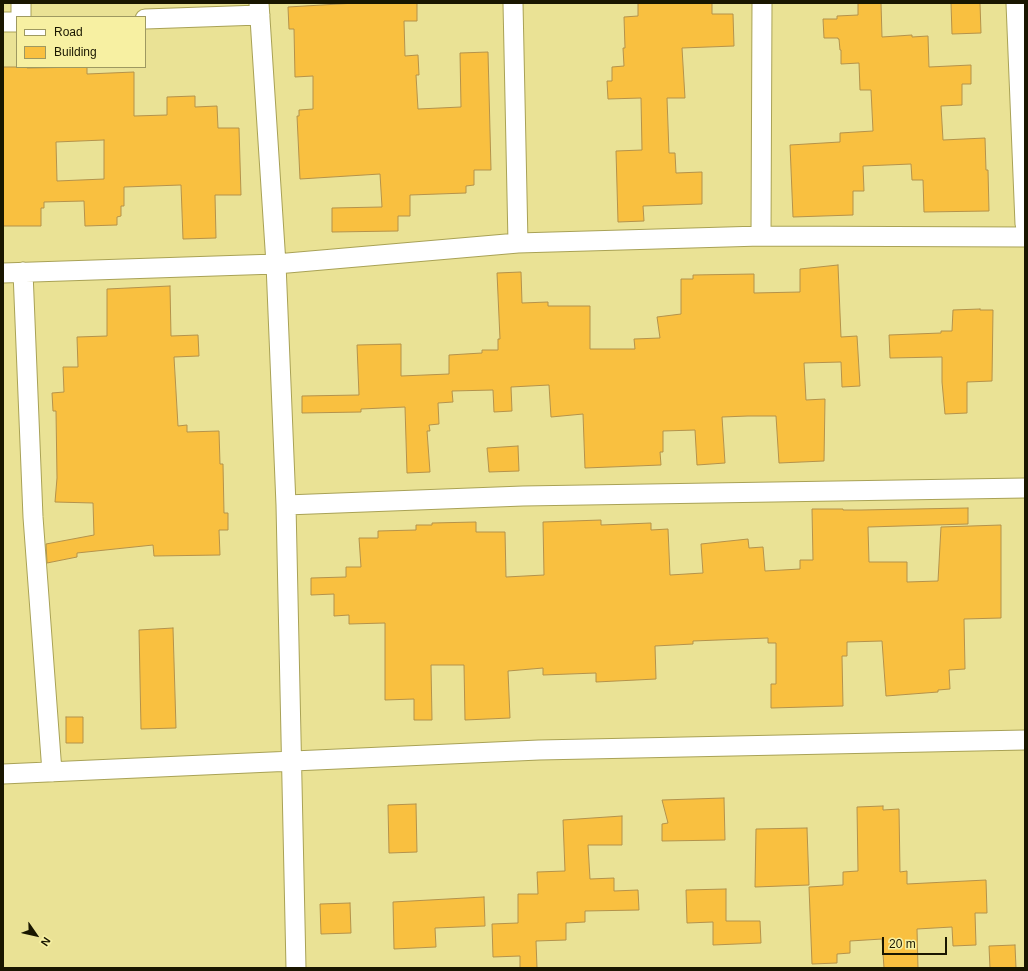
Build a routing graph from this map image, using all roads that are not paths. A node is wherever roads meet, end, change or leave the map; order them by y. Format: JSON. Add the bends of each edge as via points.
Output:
{"nodes":[{"id":1,"x":20,"y":3,"type":"edge"},
{"id":2,"x":513,"y":3,"type":"edge"},
{"id":3,"x":762,"y":3,"type":"edge"},
{"id":4,"x":1016,"y":3,"type":"edge"},
{"id":5,"x":259,"y":9,"type":"edge"},
{"id":6,"x":21,"y":16,"type":"edge"},
{"id":7,"x":146,"y":19,"type":"edge"},
{"id":8,"x":3,"y":22,"type":"edge"},
{"id":9,"x":16,"y":22,"type":"edge"},
{"id":10,"x":1021,"y":22,"type":"edge"},
{"id":11,"x":1025,"y":224,"type":"edge"},
{"id":12,"x":761,"y":236,"type":"junction"},
{"id":13,"x":1025,"y":237,"type":"edge"},
{"id":14,"x":518,"y":243,"type":"junction"},
{"id":15,"x":276,"y":264,"type":"junction"},
{"id":16,"x":3,"y":272,"type":"edge"},
{"id":17,"x":23,"y":272,"type":"junction"},
{"id":18,"x":1025,"y":488,"type":"edge"},
{"id":19,"x":286,"y":505,"type":"junction"},
{"id":20,"x":1025,"y":740,"type":"edge"},
{"id":21,"x":291,"y":761,"type":"junction"},
{"id":22,"x":52,"y":772,"type":"junction"},
{"id":23,"x":3,"y":774,"type":"edge"},
{"id":24,"x":296,"y":968,"type":"edge"}],
"edges":[{"from":1,"to":6,"type":"street"},
{"from":2,"to":14,"type":"street"},
{"from":3,"to":12,"type":"street"},
{"from":4,"to":10,"type":"street"},
{"from":5,"to":7,"type":"street"},
{"from":5,"to":15,"type":"street"},
{"from":8,"to":9,"type":"street"},
{"from":10,"to":11,"type":"street"},
{"from":12,"to":13,"type":"street"},
{"from":12,"to":14,"type":"street"},
{"from":14,"to":15,"type":"street"},
{"from":15,"to":17,"type":"street"},
{"from":15,"to":19,"type":"street"},
{"from":16,"to":17,"type":"street"},
{"from":17,"to":22,"type":"street","via":[[33,517]]},
{"from":18,"to":19,"type":"street","via":[[523,496]]},
{"from":19,"to":21,"type":"street"},
{"from":20,"to":21,"type":"street","via":[[539,750]]},
{"from":21,"to":22,"type":"street"},
{"from":21,"to":24,"type":"street"},
{"from":22,"to":23,"type":"street"}]}
